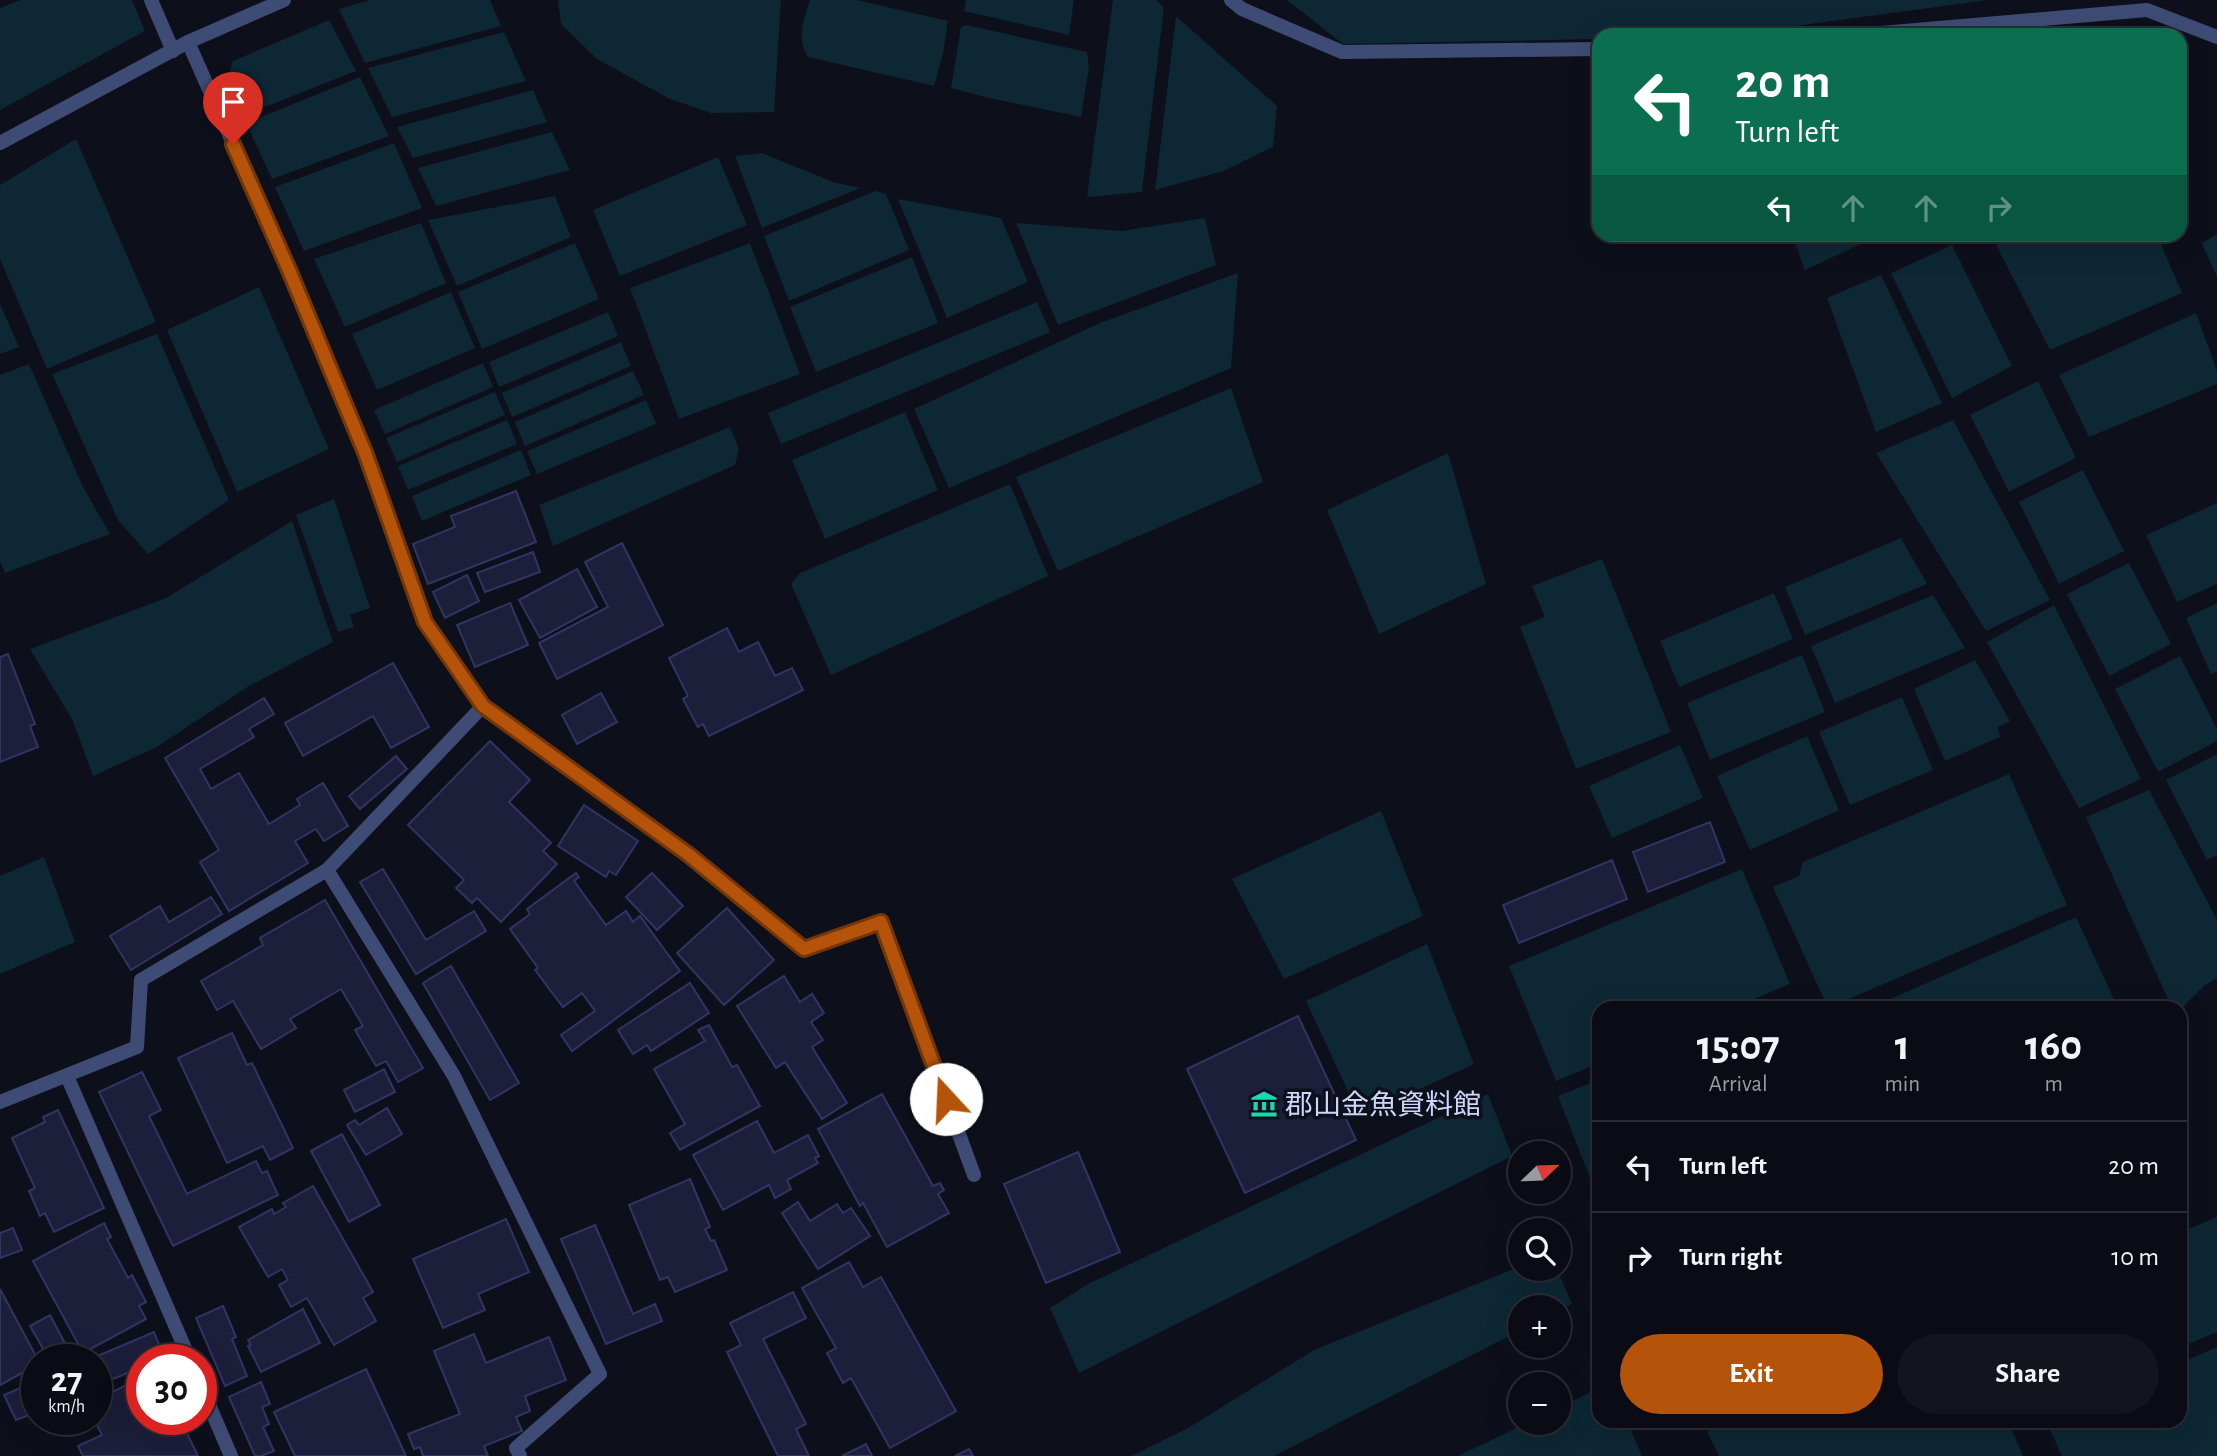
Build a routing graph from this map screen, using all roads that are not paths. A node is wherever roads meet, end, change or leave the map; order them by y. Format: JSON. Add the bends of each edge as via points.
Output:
{"nodes":[{"id":1,"x":151,"y":0,"type":"edge"},
{"id":2,"x":284,"y":0,"type":"edge"},
{"id":3,"x":1231,"y":0,"type":"edge"},
{"id":4,"x":1939,"y":28,"type":"edge"},
{"id":5,"x":2217,"y":37,"type":"edge"},
{"id":6,"x":188,"y":42,"type":"junction"},
{"id":7,"x":1592,"y":49,"type":"edge"},
{"id":8,"x":173,"y":51,"type":"junction"},
{"id":9,"x":0,"y":143,"type":"edge"},
{"id":10,"x":483,"y":706,"type":"junction"},
{"id":11,"x":327,"y":870,"type":"junction"},
{"id":12,"x":67,"y":1076,"type":"junction"},
{"id":13,"x":0,"y":1102,"type":"edge"},
{"id":14,"x":974,"y":1175,"type":"dead end"},
{"id":15,"x":183,"y":1344,"type":"edge"},
{"id":16,"x":217,"y":1423,"type":"edge"},
{"id":17,"x":231,"y":1456,"type":"edge"},
{"id":18,"x":520,"y":1456,"type":"edge"}],
"edges":[{"from":1,"to":8,"type":"street"},
{"from":2,"to":6,"type":"street"},
{"from":3,"to":7,"type":"street","via":[[1342,52]]},
{"from":4,"to":5,"type":"street","via":[[2147,10]]},
{"from":6,"to":8,"type":"street"},
{"from":6,"to":10,"type":"street","via":[[361,443],[425,622]]},
{"from":8,"to":9,"type":"street"},
{"from":10,"to":11,"type":"street"},
{"from":10,"to":14,"type":"street","via":[[689,855],[804,949],[881,922]]},
{"from":11,"to":12,"type":"street","via":[[141,980],[137,1047]]},
{"from":11,"to":18,"type":"street","via":[[454,1076],[600,1374],[516,1448]]},
{"from":12,"to":13,"type":"street"},
{"from":12,"to":15,"type":"street"},
{"from":16,"to":17,"type":"street"}]}
